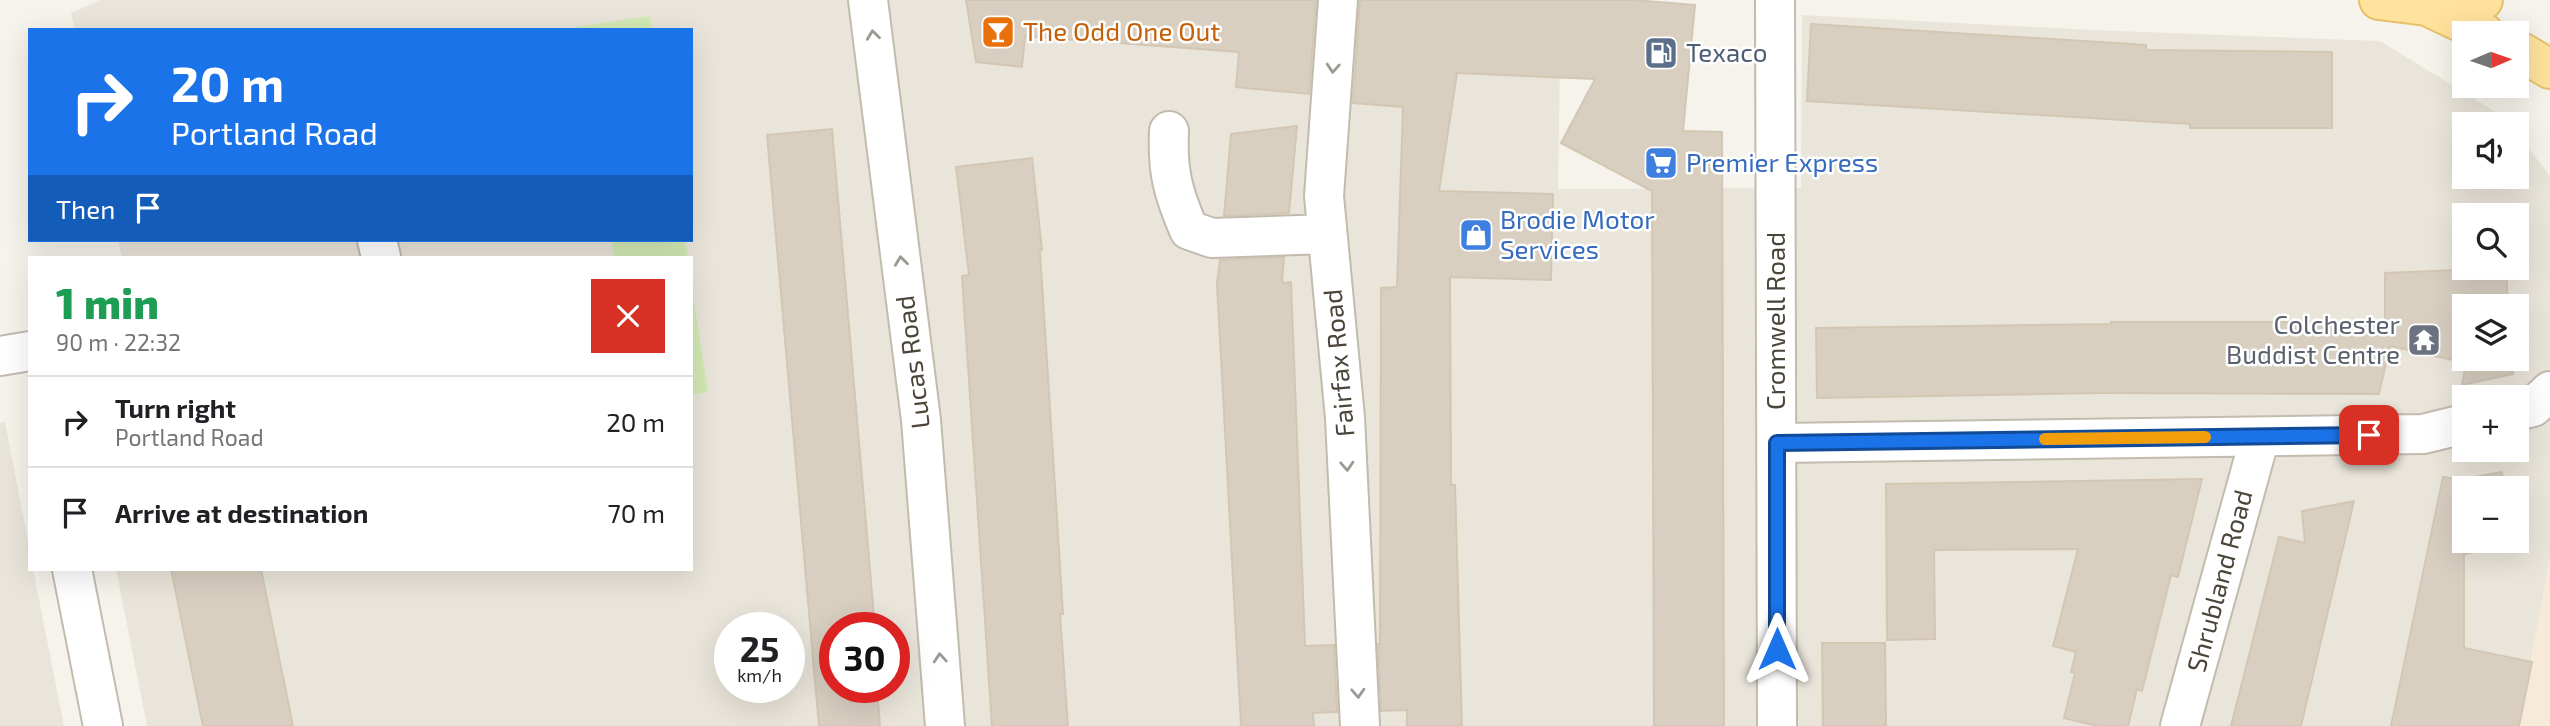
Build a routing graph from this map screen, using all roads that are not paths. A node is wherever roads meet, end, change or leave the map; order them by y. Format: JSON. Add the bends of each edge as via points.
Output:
{"nodes":[{"id":1,"x":868,"y":0,"type":"edge"},
{"id":2,"x":1338,"y":0,"type":"edge"},
{"id":3,"x":1776,"y":0,"type":"edge"},
{"id":4,"x":2379,"y":0,"type":"edge"},
{"id":5,"x":2483,"y":0,"type":"edge"},
{"id":6,"x":2427,"y":6,"type":"junction"},
{"id":7,"x":2459,"y":21,"type":"edge"},
{"id":8,"x":2529,"y":57,"type":"edge"},
{"id":9,"x":2550,"y":69,"type":"edge"},
{"id":10,"x":1169,"y":131,"type":"dead end"},
{"id":11,"x":1327,"y":234,"type":"junction"},
{"id":12,"x":28,"y":352,"type":"edge"},
{"id":13,"x":0,"y":356,"type":"edge"},
{"id":14,"x":2550,"y":391,"type":"edge"},
{"id":15,"x":2529,"y":408,"type":"edge"},
{"id":16,"x":2452,"y":427,"type":"edge"},
{"id":17,"x":2260,"y":436,"type":"junction"},
{"id":18,"x":1777,"y":443,"type":"junction"},
{"id":19,"x":72,"y":571,"type":"edge"},
{"id":20,"x":103,"y":726,"type":"edge"},
{"id":21,"x":945,"y":726,"type":"edge"},
{"id":22,"x":1360,"y":726,"type":"edge"},
{"id":23,"x":1777,"y":726,"type":"edge"},
{"id":24,"x":2180,"y":726,"type":"edge"}],
"edges":[{"from":21,"to":1,"type":"street","name":"Lucas Road","one_way":true,"via":[[921,420]]},
{"from":2,"to":11,"type":"street","name":"Fairfax Road","one_way":true,"via":[[1324,196]]},
{"from":3,"to":18,"type":"street","name":"Cromwell Road"},
{"from":4,"to":6,"type":"main road"},
{"from":5,"to":6,"type":"main road"},
{"from":6,"to":7,"type":"main road"},
{"from":8,"to":9,"type":"main road"},
{"from":10,"to":11,"type":"street","via":[[1167,161],[1175,200],[1189,230],[1212,239]]},
{"from":11,"to":22,"type":"street","name":"Fairfax Road","one_way":true,"via":[[1345,418]]},
{"from":12,"to":13,"type":"street"},
{"from":14,"to":15,"type":"street"},
{"from":16,"to":17,"type":"street","via":[[2423,434]]},
{"from":17,"to":18,"type":"street"},
{"from":17,"to":24,"type":"street","name":"Shrubland Road"},
{"from":18,"to":23,"type":"street","name":"Cromwell Road"},
{"from":19,"to":20,"type":"street"}]}
